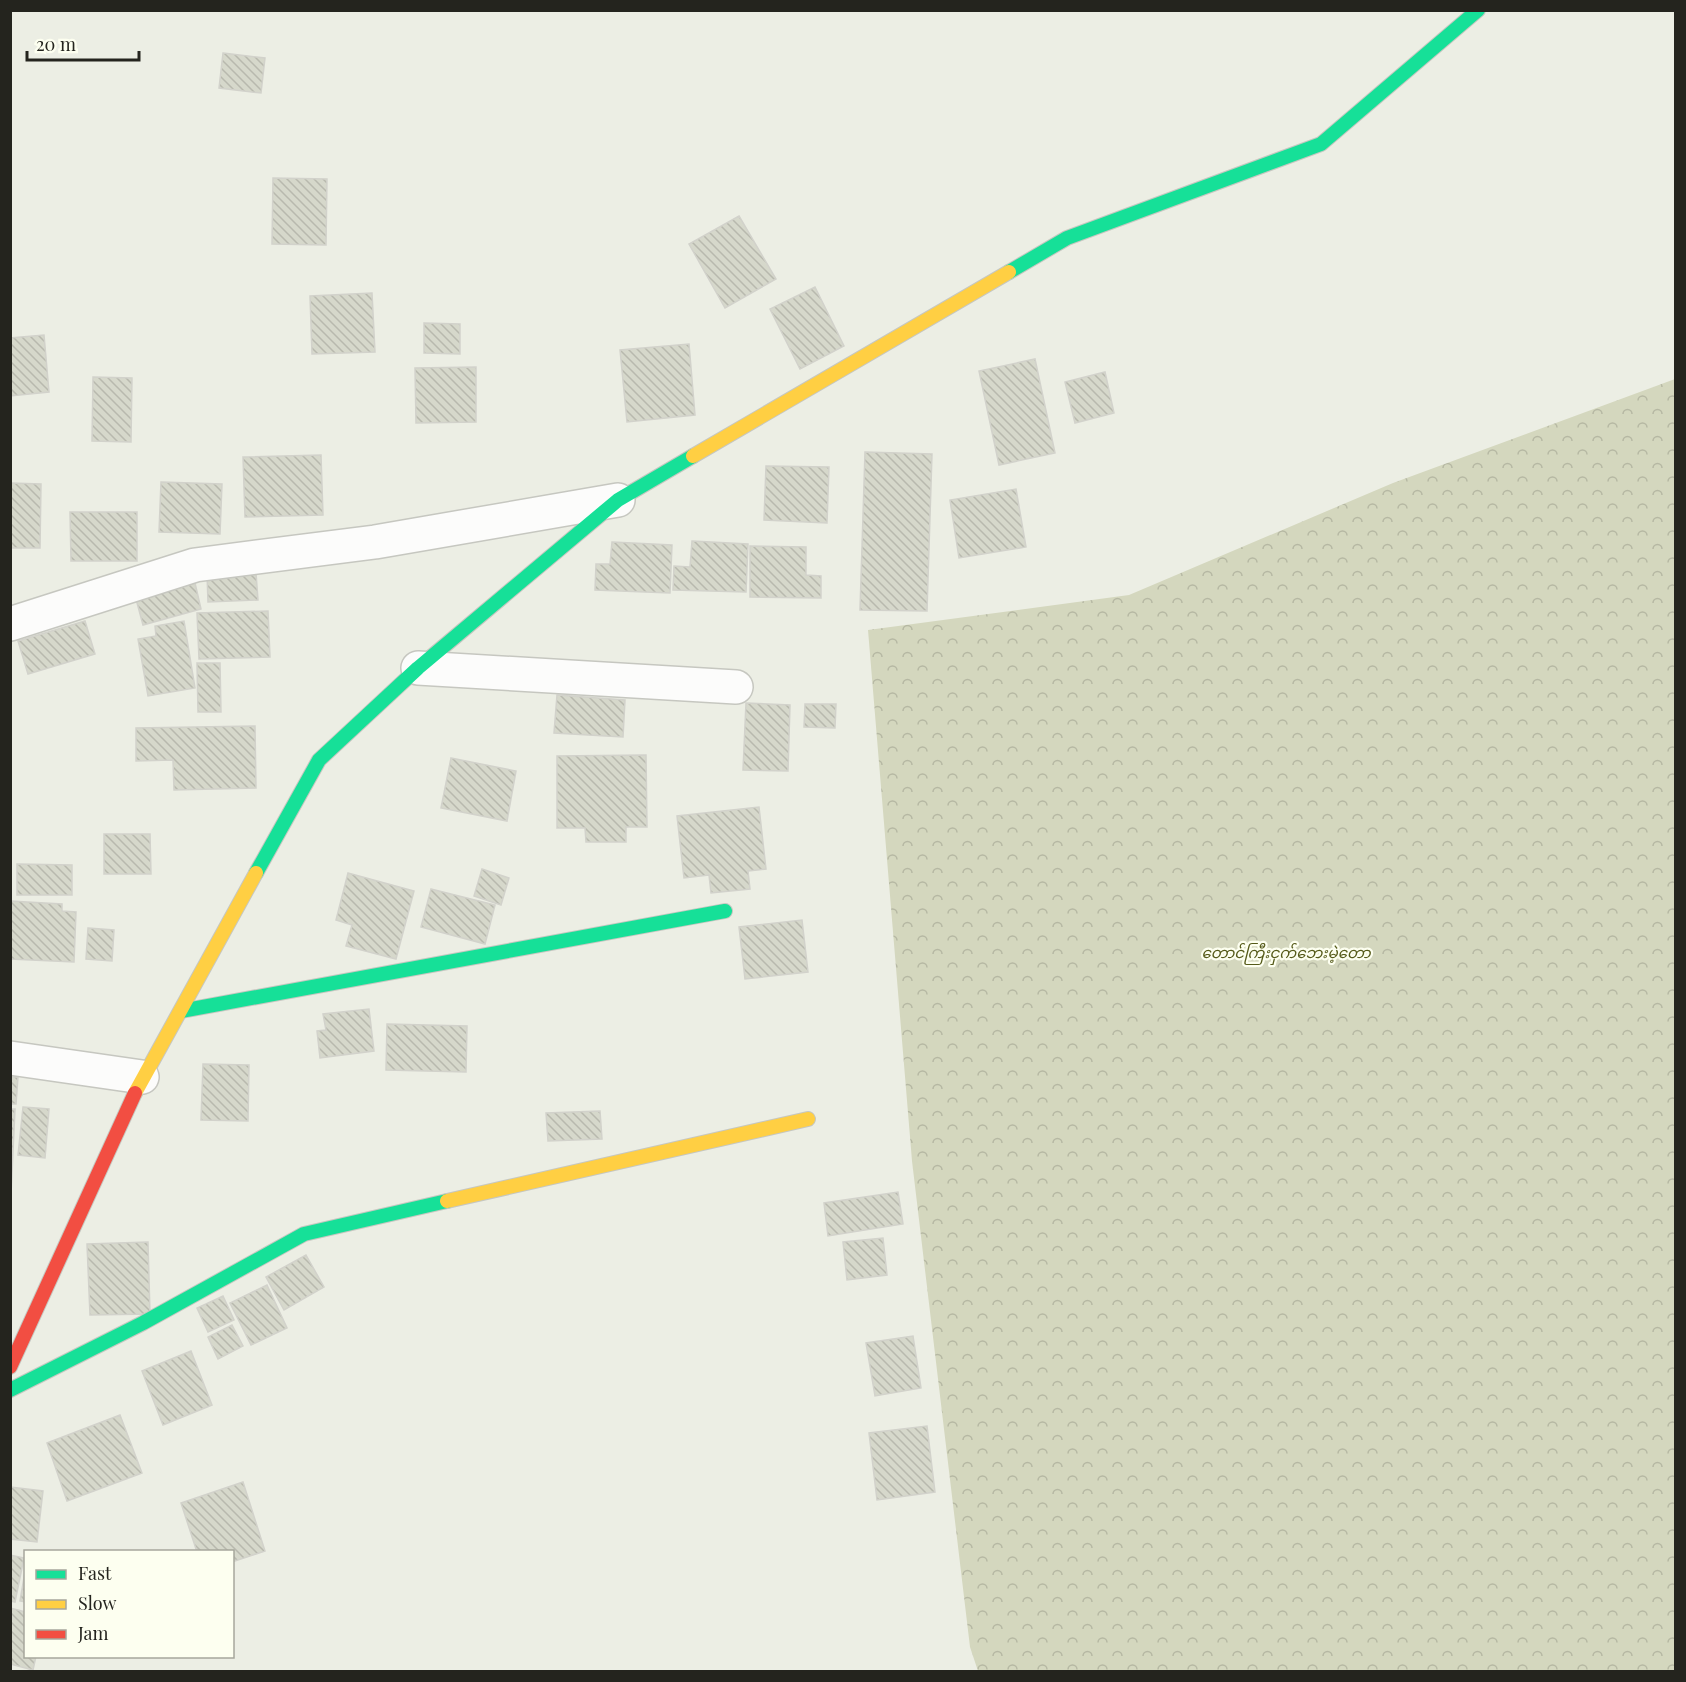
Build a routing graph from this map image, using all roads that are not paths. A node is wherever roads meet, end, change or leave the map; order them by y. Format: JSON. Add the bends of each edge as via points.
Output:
{"nodes":[{"id":1,"x":1478,"y":10,"type":"edge"},
{"id":2,"x":618,"y":500,"type":"junction"},
{"id":3,"x":10,"y":624,"type":"edge"},
{"id":4,"x":418,"y":668,"type":"junction"},
{"id":5,"x":736,"y":687,"type":"dead end"},
{"id":6,"x":725,"y":911,"type":"dead end"},
{"id":7,"x":181,"y":1011,"type":"junction"},
{"id":8,"x":10,"y":1058,"type":"edge"},
{"id":9,"x":142,"y":1077,"type":"junction"},
{"id":10,"x":808,"y":1119,"type":"dead end"},
{"id":11,"x":10,"y":1368,"type":"edge"},
{"id":12,"x":10,"y":1390,"type":"edge"}],
"edges":[{"from":1,"to":2,"type":"street","via":[[1321,144],[1067,238]]},
{"from":2,"to":3,"type":"street","via":[[375,542],[195,565]]},
{"from":2,"to":4,"type":"street"},
{"from":4,"to":5,"type":"street"},
{"from":4,"to":7,"type":"street","via":[[319,760]]},
{"from":6,"to":7,"type":"street"},
{"from":7,"to":9,"type":"street"},
{"from":8,"to":9,"type":"street"},
{"from":9,"to":11,"type":"street"},
{"from":10,"to":12,"type":"street","via":[[303,1234],[143,1323]]}]}
